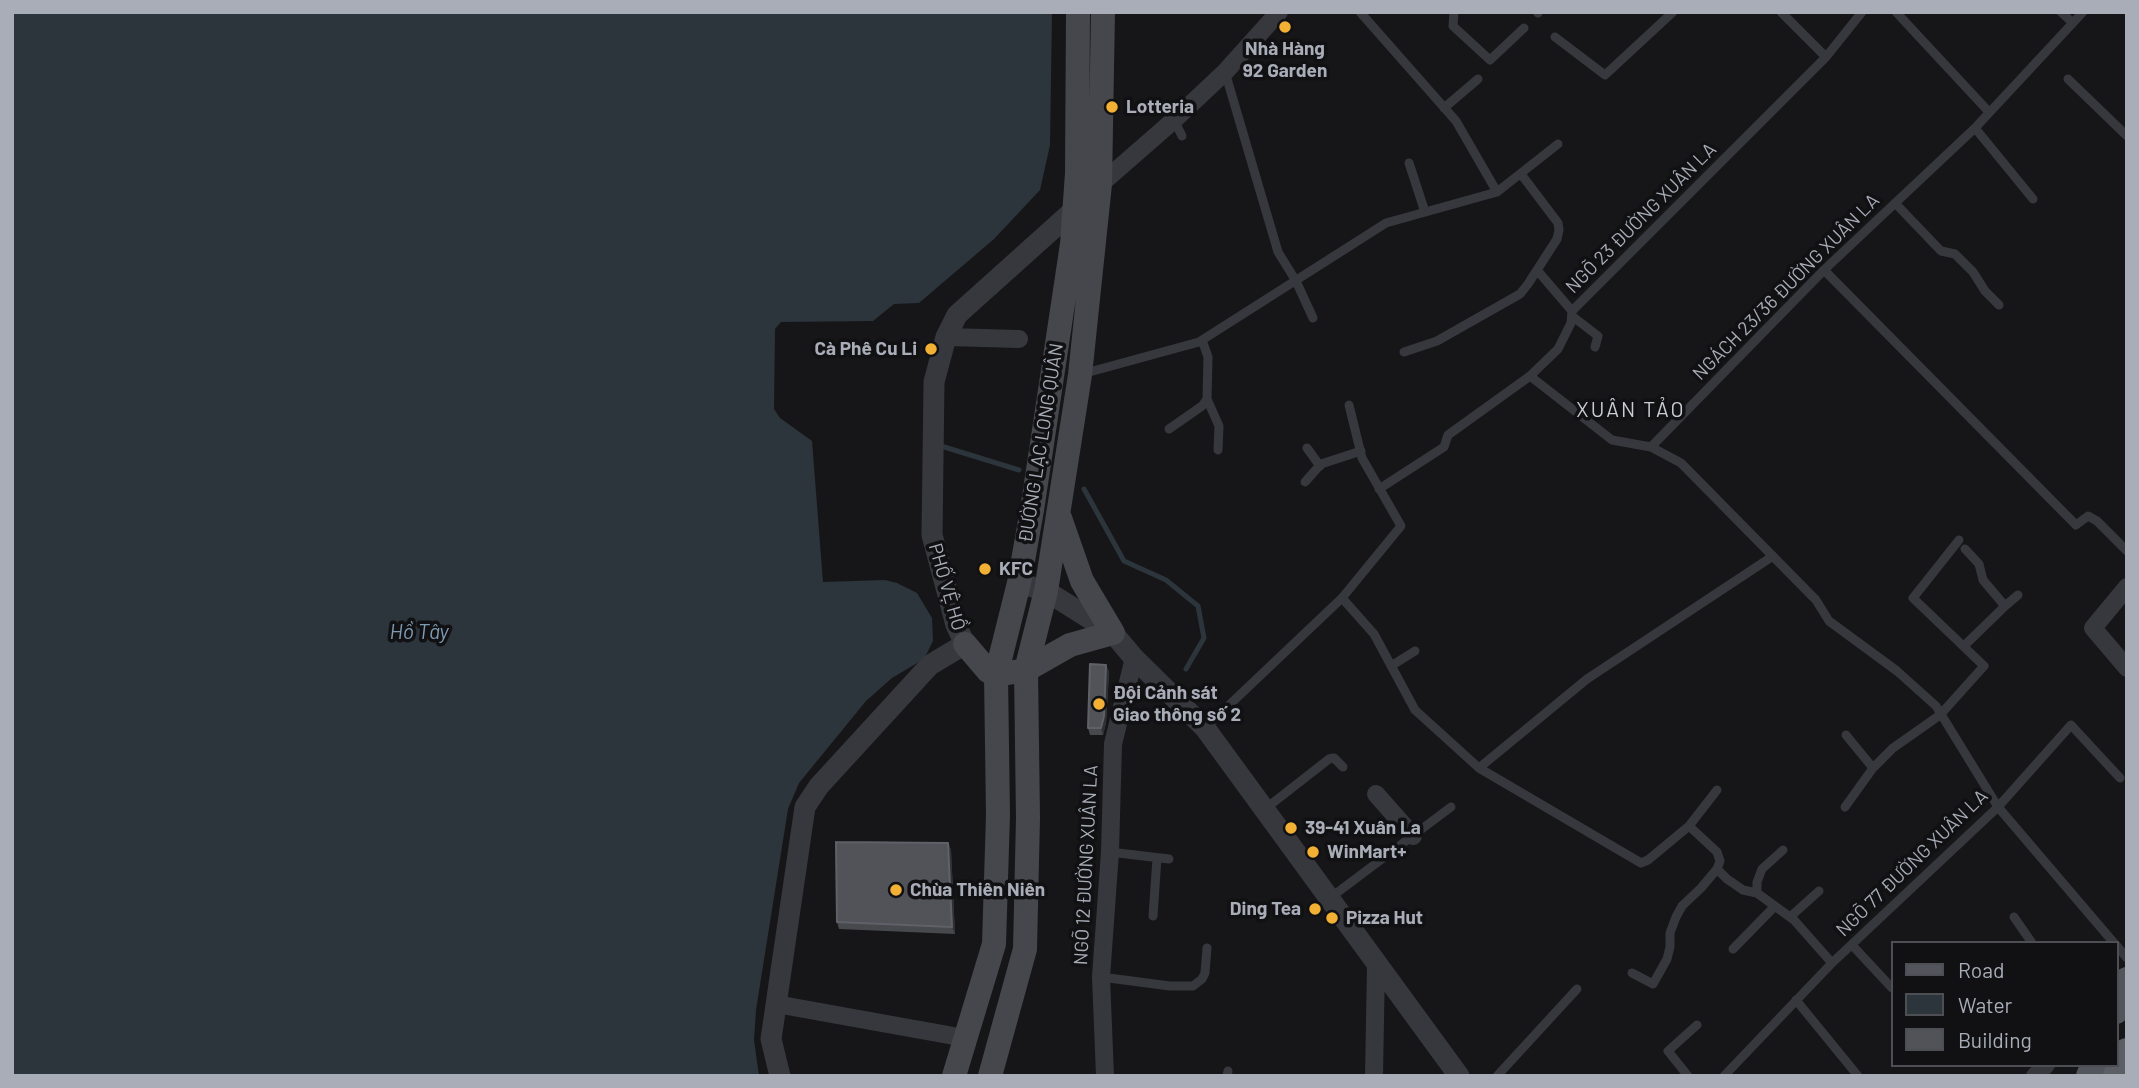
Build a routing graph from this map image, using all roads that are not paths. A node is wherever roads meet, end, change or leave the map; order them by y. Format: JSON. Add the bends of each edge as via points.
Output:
{"nodes":[{"id":1,"x":1078,"y":12,"type":"edge"},
{"id":2,"x":1103,"y":12,"type":"edge"},
{"id":3,"x":1279,"y":12,"type":"edge"},
{"id":4,"x":1360,"y":12,"type":"edge"},
{"id":5,"x":1454,"y":12,"type":"edge"},
{"id":6,"x":1673,"y":12,"type":"edge"},
{"id":7,"x":1781,"y":12,"type":"edge"},
{"id":8,"x":1862,"y":12,"type":"edge"},
{"id":9,"x":1896,"y":12,"type":"edge"},
{"id":10,"x":2061,"y":12,"type":"edge"},
{"id":11,"x":2083,"y":12,"type":"edge"},
{"id":12,"x":2073,"y":23,"type":"junction"},
{"id":13,"x":1524,"y":28,"type":"dead end"},
{"id":14,"x":1555,"y":37,"type":"dead end"},
{"id":15,"x":1826,"y":57,"type":"junction"},
{"id":16,"x":1225,"y":72,"type":"junction"},
{"id":17,"x":1478,"y":79,"type":"dead end"},
{"id":18,"x":2068,"y":79,"type":"dead end"},
{"id":19,"x":1444,"y":108,"type":"junction"},
{"id":20,"x":1989,"y":112,"type":"junction"},
{"id":21,"x":1975,"y":128,"type":"junction"},
{"id":22,"x":2127,"y":136,"type":"edge"},
{"id":23,"x":1558,"y":145,"type":"dead end"},
{"id":24,"x":1409,"y":163,"type":"dead end"},
{"id":25,"x":1521,"y":174,"type":"junction"},
{"id":26,"x":1100,"y":184,"type":"junction"},
{"id":27,"x":1497,"y":192,"type":"junction"},
{"id":28,"x":2033,"y":199,"type":"dead end"},
{"id":29,"x":1895,"y":203,"type":"junction"},
{"id":30,"x":1075,"y":209,"type":"junction"},
{"id":31,"x":1425,"y":212,"type":"junction"},
{"id":32,"x":1537,"y":270,"type":"junction"},
{"id":33,"x":1824,"y":270,"type":"junction"},
{"id":34,"x":1296,"y":281,"type":"junction"},
{"id":35,"x":1999,"y":305,"type":"dead end"},
{"id":36,"x":1572,"y":314,"type":"junction"},
{"id":37,"x":1313,"y":318,"type":"dead end"},
{"id":38,"x":946,"y":337,"type":"junction"},
{"id":39,"x":1019,"y":339,"type":"dead end"},
{"id":40,"x":1202,"y":340,"type":"junction"},
{"id":41,"x":1595,"y":347,"type":"dead end"},
{"id":42,"x":1404,"y":352,"type":"dead end"},
{"id":43,"x":1080,"y":375,"type":"junction"},
{"id":44,"x":1530,"y":376,"type":"junction"},
{"id":45,"x":1207,"y":398,"type":"junction"},
{"id":46,"x":1349,"y":404,"type":"dead end"},
{"id":47,"x":1169,"y":429,"type":"dead end"},
{"id":48,"x":1651,"y":447,"type":"junction"},
{"id":49,"x":1307,"y":448,"type":"dead end"},
{"id":50,"x":1218,"y":450,"type":"dead end"},
{"id":51,"x":1361,"y":451,"type":"junction"},
{"id":52,"x":1320,"y":466,"type":"junction"},
{"id":53,"x":1305,"y":482,"type":"dead end"},
{"id":54,"x":1379,"y":489,"type":"junction"},
{"id":55,"x":1059,"y":514,"type":"junction"},
{"id":56,"x":1959,"y":540,"type":"dead end"},
{"id":57,"x":1965,"y":549,"type":"dead end"},
{"id":58,"x":2127,"y":551,"type":"edge"},
{"id":59,"x":1773,"y":556,"type":"junction"},
{"id":60,"x":1019,"y":583,"type":"junction"},
{"id":61,"x":2127,"y":587,"type":"edge"},
{"id":62,"x":1046,"y":591,"type":"junction"},
{"id":63,"x":2018,"y":595,"type":"dead end"},
{"id":64,"x":1342,"y":598,"type":"junction"},
{"id":65,"x":2005,"y":606,"type":"junction"},
{"id":66,"x":1113,"y":633,"type":"junction"},
{"id":67,"x":965,"y":644,"type":"junction"},
{"id":68,"x":1964,"y":646,"type":"junction"},
{"id":69,"x":1415,"y":651,"type":"dead end"},
{"id":70,"x":1134,"y":658,"type":"junction"},
{"id":71,"x":1391,"y":666,"type":"junction"},
{"id":72,"x":2127,"y":668,"type":"edge"},
{"id":73,"x":1026,"y":670,"type":"junction"},
{"id":74,"x":996,"y":675,"type":"junction"},
{"id":75,"x":1940,"y":715,"type":"junction"},
{"id":76,"x":1205,"y":728,"type":"junction"},
{"id":77,"x":1846,"y":735,"type":"dead end"},
{"id":78,"x":1343,"y":767,"type":"dead end"},
{"id":79,"x":1479,"y":768,"type":"junction"},
{"id":80,"x":1873,"y":768,"type":"junction"},
{"id":81,"x":2120,"y":778,"type":"dead end"},
{"id":82,"x":1717,"y":790,"type":"dead end"},
{"id":83,"x":1376,"y":794,"type":"dead end"},
{"id":84,"x":1451,"y":807,"type":"dead end"},
{"id":85,"x":1845,"y":807,"type":"dead end"},
{"id":86,"x":1998,"y":807,"type":"junction"},
{"id":87,"x":1265,"y":809,"type":"junction"},
{"id":88,"x":1689,"y":826,"type":"junction"},
{"id":89,"x":1413,"y":836,"type":"junction"},
{"id":90,"x":1783,"y":850,"type":"dead end"},
{"id":91,"x":1110,"y":852,"type":"junction"},
{"id":92,"x":1157,"y":858,"type":"junction"},
{"id":93,"x":1169,"y":859,"type":"dead end"},
{"id":94,"x":1717,"y":869,"type":"junction"},
{"id":95,"x":1819,"y":891,"type":"dead end"},
{"id":96,"x":1758,"y":893,"type":"junction"},
{"id":97,"x":1330,"y":898,"type":"junction"},
{"id":98,"x":1775,"y":906,"type":"junction"},
{"id":99,"x":1153,"y":916,"type":"dead end"},
{"id":100,"x":1790,"y":918,"type":"junction"},
{"id":101,"x":2014,"y":918,"type":"dead end"},
{"id":102,"x":2031,"y":941,"type":"edge"},
{"id":103,"x":2112,"y":941,"type":"edge"},
{"id":104,"x":1852,"y":945,"type":"junction"},
{"id":105,"x":1207,"y":948,"type":"dead end"},
{"id":106,"x":1733,"y":950,"type":"dead end"},
{"id":107,"x":1832,"y":963,"type":"junction"},
{"id":108,"x":1376,"y":964,"type":"junction"},
{"id":109,"x":1632,"y":973,"type":"dead end"},
{"id":110,"x":1101,"y":976,"type":"junction"},
{"id":111,"x":2127,"y":980,"type":"edge"},
{"id":112,"x":1890,"y":986,"type":"edge"},
{"id":113,"x":1577,"y":989,"type":"dead end"},
{"id":114,"x":1796,"y":1000,"type":"junction"},
{"id":115,"x":776,"y":1004,"type":"junction"},
{"id":116,"x":2118,"y":1005,"type":"edge"},
{"id":117,"x":1697,"y":1025,"type":"dead end"},
{"id":118,"x":965,"y":1038,"type":"junction"},
{"id":119,"x":2127,"y":1052,"type":"edge"},
{"id":120,"x":780,"y":1076,"type":"edge"},
{"id":121,"x":954,"y":1076,"type":"edge"},
{"id":122,"x":990,"y":1076,"type":"edge"},
{"id":123,"x":1105,"y":1076,"type":"edge"},
{"id":124,"x":1374,"y":1076,"type":"edge"},
{"id":125,"x":1459,"y":1076,"type":"edge"},
{"id":126,"x":1497,"y":1076,"type":"edge"},
{"id":127,"x":1688,"y":1076,"type":"edge"},
{"id":128,"x":1724,"y":1076,"type":"edge"},
{"id":129,"x":1858,"y":1076,"type":"edge"},
{"id":130,"x":2117,"y":1076,"type":"edge"}],
"edges":[{"from":1,"to":30,"type":"main road","name":"ĐƯỜNG LẠC LONG QUÂN"},
{"from":2,"to":26,"type":"main road","name":"ĐƯỜNG LẠC LONG QUÂN"},
{"from":3,"to":16,"type":"street"},
{"from":4,"to":19,"type":"lane"},
{"from":5,"to":13,"type":"lane","via":[[1453,26],[1490,60]]},
{"from":6,"to":14,"type":"lane","via":[[1605,75]]},
{"from":7,"to":15,"type":"lane"},
{"from":8,"to":15,"type":"lane","name":"NGÕ 23 ĐƯỜNG XUÂN LA"},
{"from":9,"to":20,"type":"lane"},
{"from":10,"to":12,"type":"lane"},
{"from":11,"to":12,"type":"lane","name":"NGÁCH 23/36 ĐƯỜNG XUÂN LA"},
{"from":12,"to":20,"type":"lane","name":"NGÁCH 23/36 ĐƯỜNG XUÂN LA"},
{"from":15,"to":36,"type":"lane","name":"NGÕ 23 ĐƯỜNG XUÂN LA"},
{"from":16,"to":26,"type":"street","via":[[1178,128]]},
{"from":16,"to":34,"type":"lane","via":[[1278,252]]},
{"from":17,"to":19,"type":"lane"},
{"from":18,"to":22,"type":"lane"},
{"from":19,"to":27,"type":"lane"},
{"from":20,"to":21,"type":"lane","name":"NGÁCH 23/36 ĐƯỜNG XUÂN LA"},
{"from":21,"to":28,"type":"lane"},
{"from":21,"to":29,"type":"lane","name":"NGÁCH 23/36 ĐƯỜNG XUÂN LA"},
{"from":23,"to":25,"type":"lane"},
{"from":24,"to":31,"type":"lane"},
{"from":25,"to":27,"type":"lane"},
{"from":25,"to":32,"type":"lane","via":[[1558,223],[1557,239]]},
{"from":26,"to":30,"type":"street"},
{"from":26,"to":43,"type":"main road","name":"ĐƯỜNG LẠC LONG QUÂN"},
{"from":27,"to":31,"type":"lane"},
{"from":29,"to":33,"type":"lane","name":"NGÁCH 23/36 ĐƯỜNG XUÂN LA"},
{"from":29,"to":35,"type":"lane","via":[[1941,251],[1955,254]]},
{"from":30,"to":38,"type":"street","name":"PHỐ VỆ HỒ","via":[[957,315]]},
{"from":30,"to":60,"type":"main road","name":"ĐƯỜNG LẠC LONG QUÂN"},
{"from":31,"to":34,"type":"lane","via":[[1386,223]]},
{"from":32,"to":36,"type":"lane"},
{"from":32,"to":42,"type":"lane","via":[[1520,294],[1437,341]]},
{"from":33,"to":48,"type":"lane","name":"NGÁCH 23/36 ĐƯỜNG XUÂN LA"},
{"from":33,"to":58,"type":"lane","via":[[2076,525],[2088,516]]},
{"from":34,"to":37,"type":"lane"},
{"from":34,"to":40,"type":"lane"},
{"from":36,"to":41,"type":"lane","via":[[1598,337]]},
{"from":36,"to":44,"type":"lane","name":"NGÕ 23 ĐƯỜNG XUÂN LA","via":[[1558,349]]},
{"from":38,"to":39,"type":"street"},
{"from":38,"to":67,"type":"street","name":"PHỐ VỆ HỒ","via":[[934,382],[932,536]]},
{"from":40,"to":43,"type":"lane"},
{"from":40,"to":45,"type":"lane","via":[[1208,356]]},
{"from":43,"to":55,"type":"main road","name":"ĐƯỜNG LẠC LONG QUÂN"},
{"from":44,"to":48,"type":"lane","via":[[1612,440]]},
{"from":44,"to":54,"type":"lane","name":"NGÕ 23 ĐƯỜNG XUÂN LA","via":[[1448,435],[1444,447]]},
{"from":45,"to":47,"type":"lane"},
{"from":45,"to":50,"type":"lane","via":[[1219,426]]},
{"from":46,"to":51,"type":"lane"},
{"from":48,"to":59,"type":"lane","via":[[1681,463]]},
{"from":49,"to":52,"type":"lane"},
{"from":51,"to":52,"type":"lane"},
{"from":51,"to":54,"type":"lane"},
{"from":52,"to":53,"type":"lane"},
{"from":54,"to":64,"type":"lane","via":[[1401,526]]},
{"from":55,"to":62,"type":"main road","name":"ĐƯỜNG LẠC LONG QUÂN"},
{"from":55,"to":66,"type":"main road","via":[[1079,574]]},
{"from":56,"to":68,"type":"lane","via":[[1913,598]]},
{"from":57,"to":65,"type":"lane"},
{"from":59,"to":75,"type":"lane","via":[[1816,600],[1829,621],[1897,671]]},
{"from":59,"to":79,"type":"lane","via":[[1587,679]]},
{"from":60,"to":62,"type":"street"},
{"from":60,"to":74,"type":"main road","name":"ĐƯỜNG LẠC LONG QUÂN"},
{"from":61,"to":72,"type":"street","via":[[2093,628]]},
{"from":62,"to":66,"type":"street"},
{"from":62,"to":73,"type":"main road","name":"ĐƯỜNG LẠC LONG QUÂN"},
{"from":63,"to":65,"type":"lane"},
{"from":64,"to":71,"type":"lane","via":[[1374,634]]},
{"from":64,"to":76,"type":"lane"},
{"from":65,"to":68,"type":"lane"},
{"from":66,"to":70,"type":"street"},
{"from":66,"to":73,"type":"main road","via":[[1070,645]]},
{"from":67,"to":74,"type":"main road"},
{"from":67,"to":115,"type":"street","name":"PHỐ VỆ HỒ","via":[[930,664],[811,795],[802,820]]},
{"from":68,"to":75,"type":"lane","via":[[1984,666]]},
{"from":69,"to":71,"type":"lane"},
{"from":70,"to":76,"type":"street"},
{"from":70,"to":91,"type":"street","name":"NGÕ 12 ĐƯỜNG XUÂN LA","via":[[1113,744]]},
{"from":71,"to":79,"type":"lane","via":[[1415,710]]},
{"from":73,"to":74,"type":"main road"},
{"from":73,"to":122,"type":"main road","name":"ĐƯỜNG LẠC LONG QUÂN","via":[[1025,949]]},
{"from":74,"to":118,"type":"main road","name":"ĐƯỜNG LẠC LONG QUÂN","via":[[994,943]]},
{"from":75,"to":80,"type":"lane"},
{"from":75,"to":86,"type":"lane"},
{"from":76,"to":87,"type":"street"},
{"from":77,"to":80,"type":"lane"},
{"from":78,"to":87,"type":"lane","via":[[1329,759]]},
{"from":79,"to":88,"type":"lane","via":[[1641,863]]},
{"from":80,"to":85,"type":"lane"},
{"from":81,"to":86,"type":"lane","name":"NGÕ 77 ĐƯỜNG XUÂN LA","via":[[2071,725]]},
{"from":82,"to":88,"type":"lane"},
{"from":83,"to":89,"type":"street"},
{"from":84,"to":89,"type":"lane"},
{"from":86,"to":103,"type":"lane"},
{"from":86,"to":104,"type":"lane","name":"NGÕ 77 ĐƯỜNG XUÂN LA"},
{"from":87,"to":97,"type":"street"},
{"from":88,"to":94,"type":"lane","via":[[1717,852]]},
{"from":89,"to":97,"type":"lane"},
{"from":90,"to":96,"type":"lane","via":[[1762,869]]},
{"from":91,"to":92,"type":"lane"},
{"from":91,"to":110,"type":"street","name":"NGÕ 12 ĐƯỜNG XUÂN LA"},
{"from":92,"to":93,"type":"lane"},
{"from":92,"to":99,"type":"lane"},
{"from":94,"to":96,"type":"lane","via":[[1744,890]]},
{"from":94,"to":109,"type":"lane","via":[[1682,906],[1670,933],[1667,959],[1653,984]]},
{"from":95,"to":100,"type":"lane"},
{"from":96,"to":98,"type":"lane"},
{"from":97,"to":108,"type":"street"},
{"from":98,"to":100,"type":"lane"},
{"from":98,"to":106,"type":"lane"},
{"from":100,"to":107,"type":"lane"},
{"from":101,"to":102,"type":"lane"},
{"from":104,"to":107,"type":"lane","name":"NGÕ 77 ĐƯỜNG XUÂN LA"},
{"from":104,"to":112,"type":"lane"},
{"from":105,"to":110,"type":"lane","via":[[1205,973],[1193,986]]},
{"from":107,"to":114,"type":"lane","name":"NGÕ 77 ĐƯỜNG XUÂN LA"},
{"from":108,"to":124,"type":"street"},
{"from":108,"to":125,"type":"street"},
{"from":110,"to":123,"type":"street","name":"NGÕ 12 ĐƯỜNG XUÂN LA"},
{"from":111,"to":116,"type":"main road"},
{"from":113,"to":126,"type":"lane"},
{"from":114,"to":128,"type":"lane","name":"NGÕ 77 ĐƯỜNG XUÂN LA"},
{"from":114,"to":129,"type":"lane"},
{"from":115,"to":118,"type":"street"},
{"from":115,"to":120,"type":"street","name":"PHỐ VỆ HỒ","via":[[771,1039]]},
{"from":117,"to":127,"type":"lane","via":[[1668,1051]]},
{"from":118,"to":121,"type":"main road","name":"ĐƯỜNG LẠC LONG QUÂN"},
{"from":119,"to":130,"type":"highway"}]}
